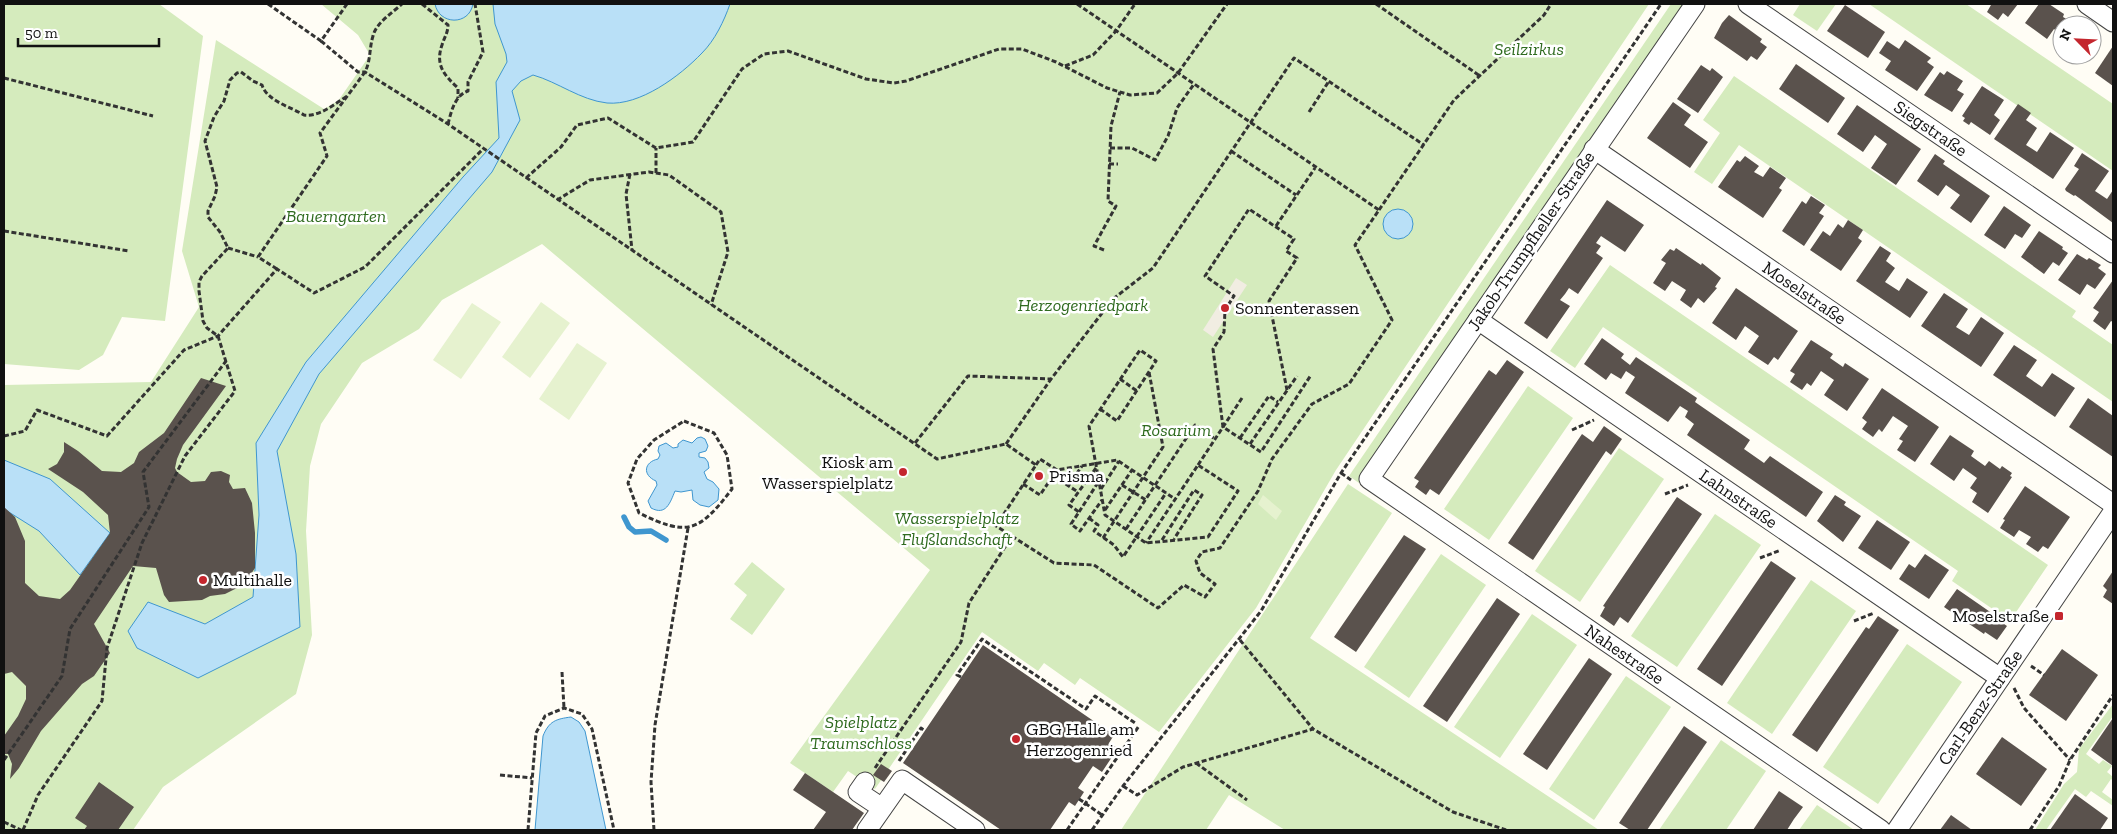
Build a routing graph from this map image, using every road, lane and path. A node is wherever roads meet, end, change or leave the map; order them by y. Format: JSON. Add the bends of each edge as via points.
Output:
{"nodes":[{"id":1,"x":268,"y":4,"type":"edge"},
{"id":2,"x":347,"y":4,"type":"edge"},
{"id":3,"x":402,"y":4,"type":"edge"},
{"id":4,"x":422,"y":4,"type":"edge"},
{"id":5,"x":475,"y":4,"type":"edge"},
{"id":6,"x":1076,"y":4,"type":"edge"},
{"id":7,"x":1135,"y":4,"type":"edge"},
{"id":8,"x":1227,"y":4,"type":"edge"},
{"id":9,"x":1376,"y":4,"type":"edge"},
{"id":10,"x":1551,"y":4,"type":"edge"},
{"id":11,"x":1661,"y":4,"type":"edge"},
{"id":12,"x":1695,"y":4,"type":"edge"},
{"id":13,"x":1748,"y":4,"type":"edge"},
{"id":14,"x":2087,"y":4,"type":"edge"},
{"id":15,"x":2113,"y":22,"type":"edge"},
{"id":16,"x":1116,"y":31,"type":"junction"},
{"id":17,"x":321,"y":40,"type":"junction"},
{"id":18,"x":1064,"y":67,"type":"junction"},
{"id":19,"x":365,"y":72,"type":"junction"},
{"id":20,"x":1178,"y":73,"type":"junction"},
{"id":21,"x":1480,"y":76,"type":"junction"},
{"id":22,"x":4,"y":78,"type":"edge"},
{"id":23,"x":1329,"y":81,"type":"junction"},
{"id":24,"x":1194,"y":84,"type":"junction"},
{"id":25,"x":1120,"y":92,"type":"junction"},
{"id":26,"x":347,"y":96,"type":"junction"},
{"id":27,"x":458,"y":98,"type":"junction"},
{"id":28,"x":1309,"y":112,"type":"dead end"},
{"id":29,"x":153,"y":116,"type":"dead end"},
{"id":30,"x":1250,"y":122,"type":"junction"},
{"id":31,"x":448,"y":124,"type":"junction"},
{"id":32,"x":1424,"y":144,"type":"junction"},
{"id":33,"x":656,"y":148,"type":"junction"},
{"id":34,"x":1110,"y":148,"type":"junction"},
{"id":35,"x":1594,"y":149,"type":"junction"},
{"id":36,"x":484,"y":150,"type":"junction"},
{"id":37,"x":1231,"y":151,"type":"junction"},
{"id":38,"x":1109,"y":164,"type":"junction"},
{"id":39,"x":1118,"y":164,"type":"dead end"},
{"id":40,"x":1315,"y":168,"type":"junction"},
{"id":41,"x":656,"y":173,"type":"junction"},
{"id":42,"x":630,"y":174,"type":"junction"},
{"id":43,"x":526,"y":178,"type":"junction"},
{"id":44,"x":1296,"y":195,"type":"junction"},
{"id":45,"x":557,"y":200,"type":"junction"},
{"id":46,"x":1379,"y":210,"type":"junction"},
{"id":47,"x":1276,"y":226,"type":"junction"},
{"id":48,"x":4,"y":231,"type":"edge"},
{"id":49,"x":228,"y":248,"type":"junction"},
{"id":50,"x":632,"y":250,"type":"junction"},
{"id":51,"x":1104,"y":250,"type":"dead end"},
{"id":52,"x":129,"y":251,"type":"dead end"},
{"id":53,"x":2113,"y":254,"type":"edge"},
{"id":54,"x":258,"y":257,"type":"junction"},
{"id":55,"x":276,"y":269,"type":"junction"},
{"id":56,"x":711,"y":305,"type":"junction"},
{"id":57,"x":1478,"y":320,"type":"junction"},
{"id":58,"x":218,"y":336,"type":"junction"},
{"id":59,"x":226,"y":360,"type":"junction"},
{"id":60,"x":1149,"y":372,"type":"junction"},
{"id":61,"x":1311,"y":375,"type":"dead end"},
{"id":62,"x":1297,"y":376,"type":"dead end"},
{"id":63,"x":1051,"y":379,"type":"junction"},
{"id":64,"x":1120,"y":379,"type":"junction"},
{"id":65,"x":1136,"y":390,"type":"junction"},
{"id":66,"x":1287,"y":390,"type":"junction"},
{"id":67,"x":1242,"y":398,"type":"dead end"},
{"id":68,"x":1278,"y":402,"type":"junction"},
{"id":69,"x":1100,"y":409,"type":"junction"},
{"id":70,"x":1223,"y":427,"type":"junction"},
{"id":71,"x":4,"y":436,"type":"edge"},
{"id":72,"x":1240,"y":438,"type":"junction"},
{"id":73,"x":1215,"y":439,"type":"junction"},
{"id":74,"x":915,"y":443,"type":"junction"},
{"id":75,"x":1006,"y":444,"type":"junction"},
{"id":76,"x":1250,"y":444,"type":"junction"},
{"id":77,"x":1119,"y":461,"type":"junction"},
{"id":78,"x":1095,"y":463,"type":"junction"},
{"id":79,"x":1036,"y":465,"type":"junction"},
{"id":80,"x":1198,"y":465,"type":"junction"},
{"id":81,"x":1082,"y":466,"type":"junction"},
{"id":82,"x":1096,"y":468,"type":"junction"},
{"id":83,"x":1058,"y":470,"type":"junction"},
{"id":84,"x":1132,"y":470,"type":"junction"},
{"id":85,"x":1053,"y":476,"type":"junction"},
{"id":86,"x":1144,"y":478,"type":"junction"},
{"id":87,"x":1368,"y":480,"type":"joint"},
{"id":88,"x":1099,"y":481,"type":"junction"},
{"id":89,"x":1023,"y":484,"type":"junction"},
{"id":90,"x":1122,"y":485,"type":"junction"},
{"id":91,"x":1068,"y":486,"type":"junction"},
{"id":92,"x":1156,"y":486,"type":"junction"},
{"id":93,"x":1100,"y":490,"type":"junction"},
{"id":94,"x":1078,"y":492,"type":"junction"},
{"id":95,"x":1134,"y":492,"type":"junction"},
{"id":96,"x":1166,"y":493,"type":"junction"},
{"id":97,"x":1175,"y":499,"type":"junction"},
{"id":98,"x":1102,"y":500,"type":"junction"},
{"id":99,"x":1146,"y":500,"type":"junction"},
{"id":100,"x":2113,"y":504,"type":"edge"},
{"id":101,"x":1104,"y":511,"type":"junction"},
{"id":102,"x":1079,"y":512,"type":"junction"},
{"id":103,"x":2113,"y":512,"type":"edge"},
{"id":104,"x":1089,"y":518,"type":"junction"},
{"id":105,"x":1114,"y":521,"type":"junction"},
{"id":106,"x":688,"y":528,"type":"junction"},
{"id":107,"x":1126,"y":529,"type":"junction"},
{"id":108,"x":1012,"y":536,"type":"junction"},
{"id":109,"x":1136,"y":536,"type":"junction"},
{"id":110,"x":1103,"y":538,"type":"junction"},
{"id":111,"x":1174,"y":539,"type":"junction"},
{"id":112,"x":1161,"y":541,"type":"junction"},
{"id":113,"x":1146,"y":543,"type":"junction"},
{"id":114,"x":1240,"y":640,"type":"junction"},
{"id":115,"x":2031,"y":666,"type":"dead end"},
{"id":116,"x":562,"y":672,"type":"dead end"},
{"id":117,"x":2044,"y":675,"type":"dead end"},
{"id":118,"x":960,"y":677,"type":"dead end"},
{"id":119,"x":2000,"y":678,"type":"junction"},
{"id":120,"x":2016,"y":689,"type":"dead end"},
{"id":121,"x":2113,"y":695,"type":"edge"},
{"id":122,"x":564,"y":708,"type":"junction"},
{"id":123,"x":1135,"y":723,"type":"dead end"},
{"id":124,"x":1139,"y":726,"type":"dead end"},
{"id":125,"x":1313,"y":729,"type":"junction"},
{"id":126,"x":925,"y":731,"type":"dead end"},
{"id":127,"x":4,"y":760,"type":"edge"},
{"id":128,"x":899,"y":760,"type":"dead end"},
{"id":129,"x":2070,"y":760,"type":"junction"},
{"id":130,"x":1195,"y":763,"type":"junction"},
{"id":131,"x":500,"y":775,"type":"dead end"},
{"id":132,"x":532,"y":778,"type":"junction"},
{"id":133,"x":868,"y":778,"type":"joint"},
{"id":134,"x":1123,"y":786,"type":"junction"},
{"id":135,"x":1080,"y":799,"type":"dead end"},
{"id":136,"x":1247,"y":800,"type":"dead end"},
{"id":137,"x":1085,"y":804,"type":"junction"},
{"id":138,"x":882,"y":808,"type":"junction"},
{"id":139,"x":1102,"y":815,"type":"junction"},
{"id":140,"x":4,"y":822,"type":"edge"},
{"id":141,"x":22,"y":830,"type":"edge"},
{"id":142,"x":528,"y":830,"type":"edge"},
{"id":143,"x":614,"y":830,"type":"edge"},
{"id":144,"x":654,"y":830,"type":"edge"},
{"id":145,"x":867,"y":830,"type":"edge"},
{"id":146,"x":975,"y":830,"type":"edge"},
{"id":147,"x":1067,"y":830,"type":"edge"},
{"id":148,"x":1092,"y":830,"type":"edge"},
{"id":149,"x":1506,"y":830,"type":"edge"},
{"id":150,"x":1881,"y":830,"type":"edge"},
{"id":151,"x":1897,"y":830,"type":"edge"},
{"id":152,"x":2030,"y":830,"type":"edge"}],
"edges":[{"from":1,"to":17,"type":"path"},
{"from":2,"to":17,"type":"path"},
{"from":3,"to":19,"type":"path","via":[[381,22],[373,35],[370,62]]},
{"from":4,"to":27,"type":"path","via":[[448,25],[440,57],[441,68],[446,78],[458,88]]},
{"from":5,"to":27,"type":"path","via":[[483,52],[468,82],[468,92]]},
{"from":6,"to":16,"type":"path"},
{"from":7,"to":16,"type":"path"},
{"from":8,"to":20,"type":"path"},
{"from":9,"to":21,"type":"path"},
{"from":10,"to":21,"type":"path","via":[[1544,15]]},
{"from":11,"to":114,"type":"path","via":[[1341,473],[1261,611]]},
{"from":12,"to":35,"type":"street","name":"Jakob-Trumpfheller-Straße"},
{"from":13,"to":53,"type":"street","name":"Siegstraße"},
{"from":14,"to":15,"type":"street"},
{"from":16,"to":18,"type":"path","via":[[1093,55]]},
{"from":16,"to":20,"type":"path"},
{"from":17,"to":19,"type":"path","via":[[358,72]]},
{"from":18,"to":25,"type":"path"},
{"from":18,"to":33,"type":"path","via":[[1022,49],[1000,49],[894,84],[866,79],[788,51],[764,54],[742,68],[693,142]]},
{"from":19,"to":26,"type":"path"},
{"from":19,"to":31,"type":"path"},
{"from":20,"to":24,"type":"path"},
{"from":20,"to":25,"type":"path","via":[[1157,93],[1130,95]]},
{"from":21,"to":32,"type":"path","via":[[1454,100]]},
{"from":22,"to":29,"type":"path"},
{"from":23,"to":28,"type":"path"},
{"from":23,"to":30,"type":"path","via":[[1294,58]]},
{"from":23,"to":32,"type":"path"},
{"from":24,"to":30,"type":"path"},
{"from":24,"to":34,"type":"path","via":[[1177,108],[1168,136],[1154,160],[1132,148]]},
{"from":25,"to":34,"type":"path","via":[[1111,126]]},
{"from":26,"to":49,"type":"path","via":[[309,116],[274,99],[265,92],[262,84],[244,74],[233,76],[205,141],[217,186],[207,217]]},
{"from":26,"to":54,"type":"path","via":[[320,133],[327,156]]},
{"from":27,"to":31,"type":"path"},
{"from":30,"to":37,"type":"path"},
{"from":30,"to":40,"type":"path"},
{"from":31,"to":36,"type":"path"},
{"from":32,"to":46,"type":"path"},
{"from":33,"to":41,"type":"path"},
{"from":33,"to":43,"type":"path","via":[[608,118],[585,123],[577,125],[561,147]]},
{"from":34,"to":38,"type":"path"},
{"from":35,"to":57,"type":"street","name":"Jakob-Trumpfheller-Straße"},
{"from":35,"to":100,"type":"street","name":"Moselstraße"},
{"from":36,"to":43,"type":"path"},
{"from":36,"to":55,"type":"path","via":[[365,267],[314,293]]},
{"from":37,"to":44,"type":"path"},
{"from":37,"to":63,"type":"path","via":[[1153,268],[1113,299]]},
{"from":38,"to":39,"type":"path"},
{"from":38,"to":51,"type":"path","via":[[1108,201],[1116,206],[1094,246]]},
{"from":40,"to":44,"type":"path"},
{"from":40,"to":46,"type":"path"},
{"from":41,"to":42,"type":"path"},
{"from":41,"to":56,"type":"path","via":[[669,175],[722,212],[728,252]]},
{"from":42,"to":45,"type":"path","via":[[590,180]]},
{"from":42,"to":50,"type":"path","via":[[626,194]]},
{"from":43,"to":45,"type":"path"},
{"from":44,"to":47,"type":"path"},
{"from":45,"to":50,"type":"path"},
{"from":46,"to":108,"type":"path","via":[[1355,245],[1392,320],[1350,384],[1312,404],[1272,459],[1258,490],[1220,548],[1202,552],[1196,561],[1200,573],[1216,584],[1205,597],[1184,585],[1158,608],[1094,565],[1054,563]]},
{"from":47,"to":66,"type":"path","via":[[1294,239],[1286,251],[1297,258],[1269,301]]},
{"from":47,"to":70,"type":"path","via":[[1249,209],[1205,276],[1234,296],[1225,310],[1224,332],[1213,349]]},
{"from":48,"to":52,"type":"path"},
{"from":49,"to":54,"type":"path"},
{"from":49,"to":58,"type":"path","via":[[199,282],[203,321],[206,328]]},
{"from":50,"to":56,"type":"path"},
{"from":54,"to":55,"type":"path"},
{"from":55,"to":58,"type":"path"},
{"from":56,"to":74,"type":"path"},
{"from":57,"to":87,"type":"street","name":"Jakob-Trumpfheller-Straße"},
{"from":57,"to":119,"type":"street","name":"Lahnstraße"},
{"from":58,"to":59,"type":"path"},
{"from":58,"to":71,"type":"path","via":[[184,350],[106,436],[37,410],[25,431]]},
{"from":59,"to":127,"type":"path","via":[[144,472],[149,507],[70,629],[62,676]]},
{"from":59,"to":141,"type":"path","via":[[235,390],[185,456],[142,544],[107,648],[102,701],[38,795]]},
{"from":60,"to":64,"type":"path","via":[[1156,361],[1140,350]]},
{"from":60,"to":65,"type":"path"},
{"from":60,"to":86,"type":"path","via":[[1163,447]]},
{"from":61,"to":76,"type":"path","via":[[1261,452]]},
{"from":62,"to":66,"type":"path"},
{"from":63,"to":74,"type":"path","via":[[968,376]]},
{"from":63,"to":75,"type":"path"},
{"from":64,"to":65,"type":"path"},
{"from":64,"to":69,"type":"path"},
{"from":65,"to":69,"type":"path","via":[[1117,420]]},
{"from":66,"to":68,"type":"path"},
{"from":67,"to":70,"type":"path"},
{"from":68,"to":72,"type":"path","via":[[1269,396]]},
{"from":68,"to":76,"type":"path"},
{"from":69,"to":78,"type":"path","via":[[1089,426]]},
{"from":70,"to":72,"type":"path"},
{"from":70,"to":73,"type":"path"},
{"from":72,"to":76,"type":"path"},
{"from":73,"to":80,"type":"path"},
{"from":73,"to":92,"type":"path","via":[[1195,425]]},
{"from":74,"to":75,"type":"path","via":[[938,459]]},
{"from":75,"to":79,"type":"path"},
{"from":77,"to":78,"type":"path"},
{"from":77,"to":84,"type":"path"},
{"from":77,"to":93,"type":"path"},
{"from":78,"to":81,"type":"path"},
{"from":78,"to":82,"type":"path"},
{"from":79,"to":83,"type":"path","via":[[1040,458]]},
{"from":79,"to":89,"type":"path"},
{"from":80,"to":97,"type":"path"},
{"from":80,"to":111,"type":"path","via":[[1238,491],[1208,537]]},
{"from":81,"to":83,"type":"path"},
{"from":81,"to":91,"type":"path"},
{"from":82,"to":88,"type":"path"},
{"from":82,"to":94,"type":"path"},
{"from":83,"to":85,"type":"path"},
{"from":84,"to":86,"type":"path"},
{"from":84,"to":90,"type":"path"},
{"from":85,"to":89,"type":"path","via":[[1040,495]]},
{"from":85,"to":91,"type":"path"},
{"from":86,"to":92,"type":"path"},
{"from":86,"to":95,"type":"path"},
{"from":87,"to":150,"type":"street","name":"Nahestraße"},
{"from":88,"to":93,"type":"path"},
{"from":88,"to":102,"type":"path"},
{"from":89,"to":108,"type":"path","via":[[996,526]]},
{"from":90,"to":95,"type":"path"},
{"from":90,"to":101,"type":"path"},
{"from":91,"to":94,"type":"path"},
{"from":92,"to":96,"type":"path"},
{"from":92,"to":99,"type":"path"},
{"from":93,"to":98,"type":"path"},
{"from":94,"to":102,"type":"path","via":[[1069,505]]},
{"from":95,"to":99,"type":"path"},
{"from":95,"to":105,"type":"path"},
{"from":96,"to":97,"type":"path"},
{"from":96,"to":109,"type":"path"},
{"from":97,"to":113,"type":"path"},
{"from":98,"to":101,"type":"path"},
{"from":98,"to":104,"type":"path"},
{"from":99,"to":107,"type":"path"},
{"from":101,"to":105,"type":"path"},
{"from":102,"to":104,"type":"path","via":[[1071,524],[1080,532]]},
{"from":103,"to":119,"type":"street","name":"Carl-Benz-Straße"},
{"from":104,"to":110,"type":"path","via":[[1098,525],[1094,531]]},
{"from":105,"to":107,"type":"path"},
{"from":105,"to":110,"type":"path"},
{"from":106,"to":106,"type":"path","via":[[712,515],[732,489],[727,455],[714,433],[684,421],[654,440],[637,459],[628,483],[639,512],[661,524]]},
{"from":106,"to":144,"type":"path","via":[[655,725],[651,782]]},
{"from":107,"to":109,"type":"path"},
{"from":108,"to":133,"type":"path","via":[[969,602],[961,642]]},
{"from":109,"to":110,"type":"path","via":[[1123,556]]},
{"from":109,"to":113,"type":"path"},
{"from":111,"to":112,"type":"path"},
{"from":111,"to":112,"type":"path","via":[[1202,495],[1194,490]]},
{"from":112,"to":113,"type":"path"},
{"from":114,"to":125,"type":"path"},
{"from":114,"to":134,"type":"path"},
{"from":115,"to":117,"type":"path"},
{"from":116,"to":122,"type":"path"},
{"from":118,"to":123,"type":"path","via":[[957,675],[982,639],[1086,709],[1095,696]]},
{"from":119,"to":151,"type":"street","name":"Carl-Benz-Straße"},
{"from":120,"to":129,"type":"path","via":[[2024,708]]},
{"from":121,"to":129,"type":"path"},
{"from":122,"to":132,"type":"path","via":[[545,716],[536,733]]},
{"from":122,"to":143,"type":"path","via":[[582,714],[592,729]]},
{"from":124,"to":137,"type":"path"},
{"from":125,"to":130,"type":"path"},
{"from":125,"to":149,"type":"path","via":[[1453,812]]},
{"from":126,"to":128,"type":"path","via":[[921,728]]},
{"from":129,"to":152,"type":"path","via":[[2059,786]]},
{"from":130,"to":134,"type":"path","via":[[1137,795]]},
{"from":130,"to":136,"type":"path"},
{"from":131,"to":132,"type":"path"},
{"from":132,"to":142,"type":"path"},
{"from":133,"to":138,"type":"street","via":[[858,792]]},
{"from":134,"to":139,"type":"path"},
{"from":135,"to":137,"type":"path"},
{"from":137,"to":139,"type":"path"},
{"from":137,"to":147,"type":"path"},
{"from":138,"to":145,"type":"street"},
{"from":138,"to":146,"type":"street","via":[[902,780]]},
{"from":139,"to":148,"type":"path"},
{"from":140,"to":141,"type":"path"}]}
